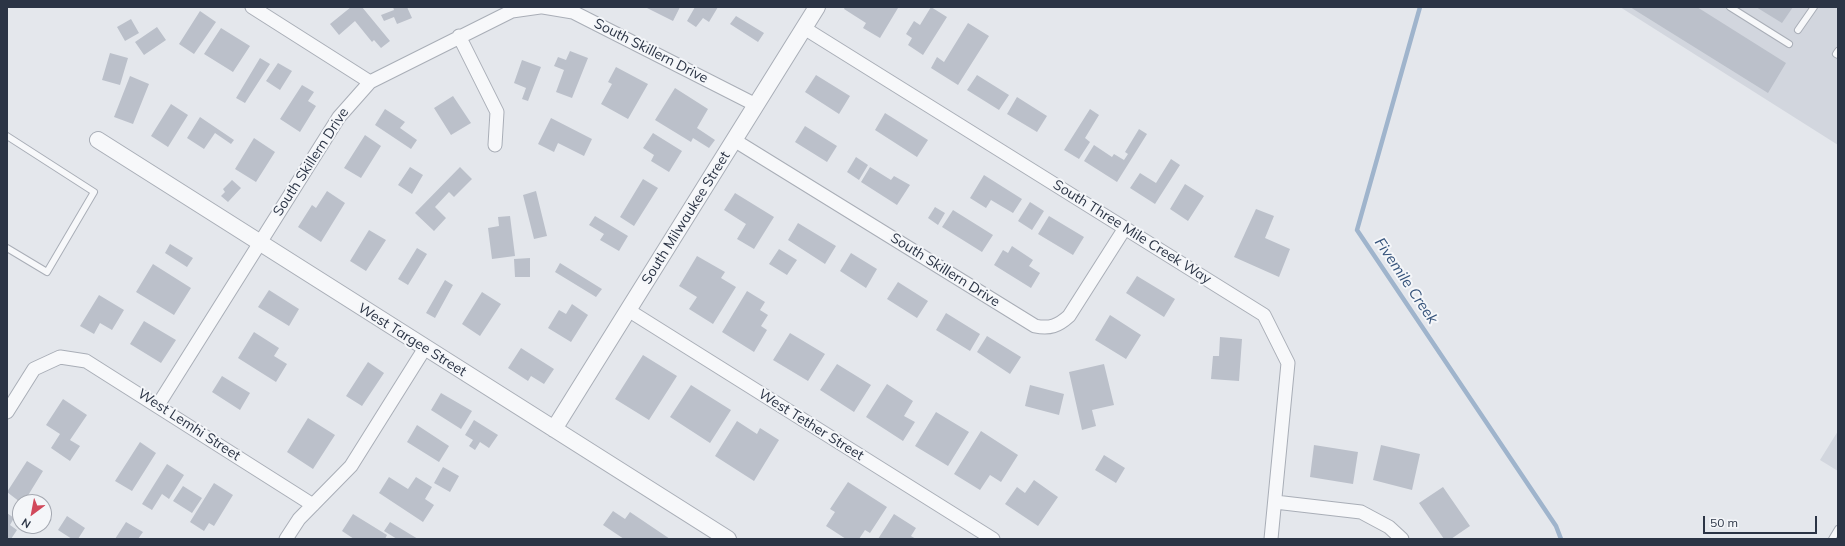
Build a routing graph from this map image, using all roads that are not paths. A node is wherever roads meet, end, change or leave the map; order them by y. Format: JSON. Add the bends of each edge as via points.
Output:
{"nodes":[{"id":1,"x":252,"y":7,"type":"edge"},
{"id":2,"x":541,"y":7,"type":"edge"},
{"id":3,"x":817,"y":7,"type":"edge"},
{"id":4,"x":1730,"y":7,"type":"edge"},
{"id":5,"x":1814,"y":7,"type":"edge"},
{"id":6,"x":804,"y":28,"type":"junction"},
{"id":7,"x":1798,"y":30,"type":"dead end"},
{"id":8,"x":459,"y":36,"type":"junction"},
{"id":9,"x":1790,"y":44,"type":"dead end"},
{"id":10,"x":1838,"y":51,"type":"edge"},
{"id":11,"x":1838,"y":55,"type":"edge"},
{"id":12,"x":370,"y":82,"type":"junction"},
{"id":13,"x":756,"y":105,"type":"junction"},
{"id":14,"x":7,"y":136,"type":"edge"},
{"id":15,"x":98,"y":140,"type":"dead end"},
{"id":16,"x":734,"y":140,"type":"junction"},
{"id":17,"x":495,"y":145,"type":"dead end"},
{"id":18,"x":1125,"y":228,"type":"junction"},
{"id":19,"x":258,"y":243,"type":"junction"},
{"id":20,"x":7,"y":248,"type":"edge"},
{"id":21,"x":628,"y":310,"type":"junction"},
{"id":22,"x":425,"y":348,"type":"junction"},
{"id":23,"x":158,"y":405,"type":"junction"},
{"id":24,"x":7,"y":412,"type":"edge"},
{"id":25,"x":554,"y":429,"type":"junction"},
{"id":26,"x":1275,"y":502,"type":"junction"},
{"id":27,"x":313,"y":505,"type":"junction"},
{"id":28,"x":1838,"y":529,"type":"edge"},
{"id":29,"x":286,"y":539,"type":"edge"},
{"id":30,"x":728,"y":539,"type":"edge"},
{"id":31,"x":993,"y":539,"type":"edge"},
{"id":32,"x":1271,"y":539,"type":"edge"},
{"id":33,"x":1402,"y":539,"type":"edge"},
{"id":34,"x":1832,"y":539,"type":"edge"}],
"edges":[{"from":1,"to":12,"type":"street"},
{"from":2,"to":8,"type":"street","name":"South Skillern Drive","via":[[512,11]]},
{"from":2,"to":13,"type":"street","name":"South Skillern Drive","via":[[573,12]]},
{"from":3,"to":6,"type":"street","name":"South Milwaukee Street"},
{"from":4,"to":9,"type":"lane"},
{"from":5,"to":7,"type":"lane"},
{"from":6,"to":13,"type":"street","name":"South Milwaukee Street"},
{"from":6,"to":18,"type":"street","name":"South Three Mile Creek Way"},
{"from":8,"to":12,"type":"street","name":"South Skillern Drive"},
{"from":8,"to":17,"type":"street","via":[[497,112]]},
{"from":10,"to":11,"type":"lane"},
{"from":12,"to":19,"type":"street","name":"South Skillern Drive","via":[[339,117]]},
{"from":13,"to":16,"type":"street","name":"South Milwaukee Street"},
{"from":14,"to":20,"type":"lane","via":[[94,192],[47,272]]},
{"from":15,"to":19,"type":"street","name":"West Targee Street"},
{"from":16,"to":18,"type":"street","name":"South Skillern Drive","via":[[1035,326],[1052,328],[1069,316]]},
{"from":16,"to":21,"type":"street","name":"South Milwaukee Street"},
{"from":18,"to":26,"type":"street","name":"South Three Mile Creek Way","via":[[1264,314],[1288,363]]},
{"from":19,"to":22,"type":"street","name":"West Targee Street"},
{"from":19,"to":23,"type":"street","name":"South Skillern Drive"},
{"from":21,"to":25,"type":"street","name":"South Milwaukee Street"},
{"from":21,"to":31,"type":"street","name":"West Tether Street"},
{"from":22,"to":25,"type":"street","name":"West Targee Street"},
{"from":22,"to":27,"type":"street","via":[[351,466]]},
{"from":23,"to":24,"type":"street","name":"West Lemhi Street","via":[[86,361],[60,357],[34,369]]},
{"from":23,"to":27,"type":"street","name":"West Lemhi Street"},
{"from":25,"to":30,"type":"street","name":"West Targee Street"},
{"from":26,"to":32,"type":"street","name":"South Three Mile Creek Way"},
{"from":26,"to":33,"type":"street","via":[[1361,512],[1389,527]]},
{"from":27,"to":29,"type":"street","via":[[299,518]]},
{"from":28,"to":34,"type":"lane"}]}
